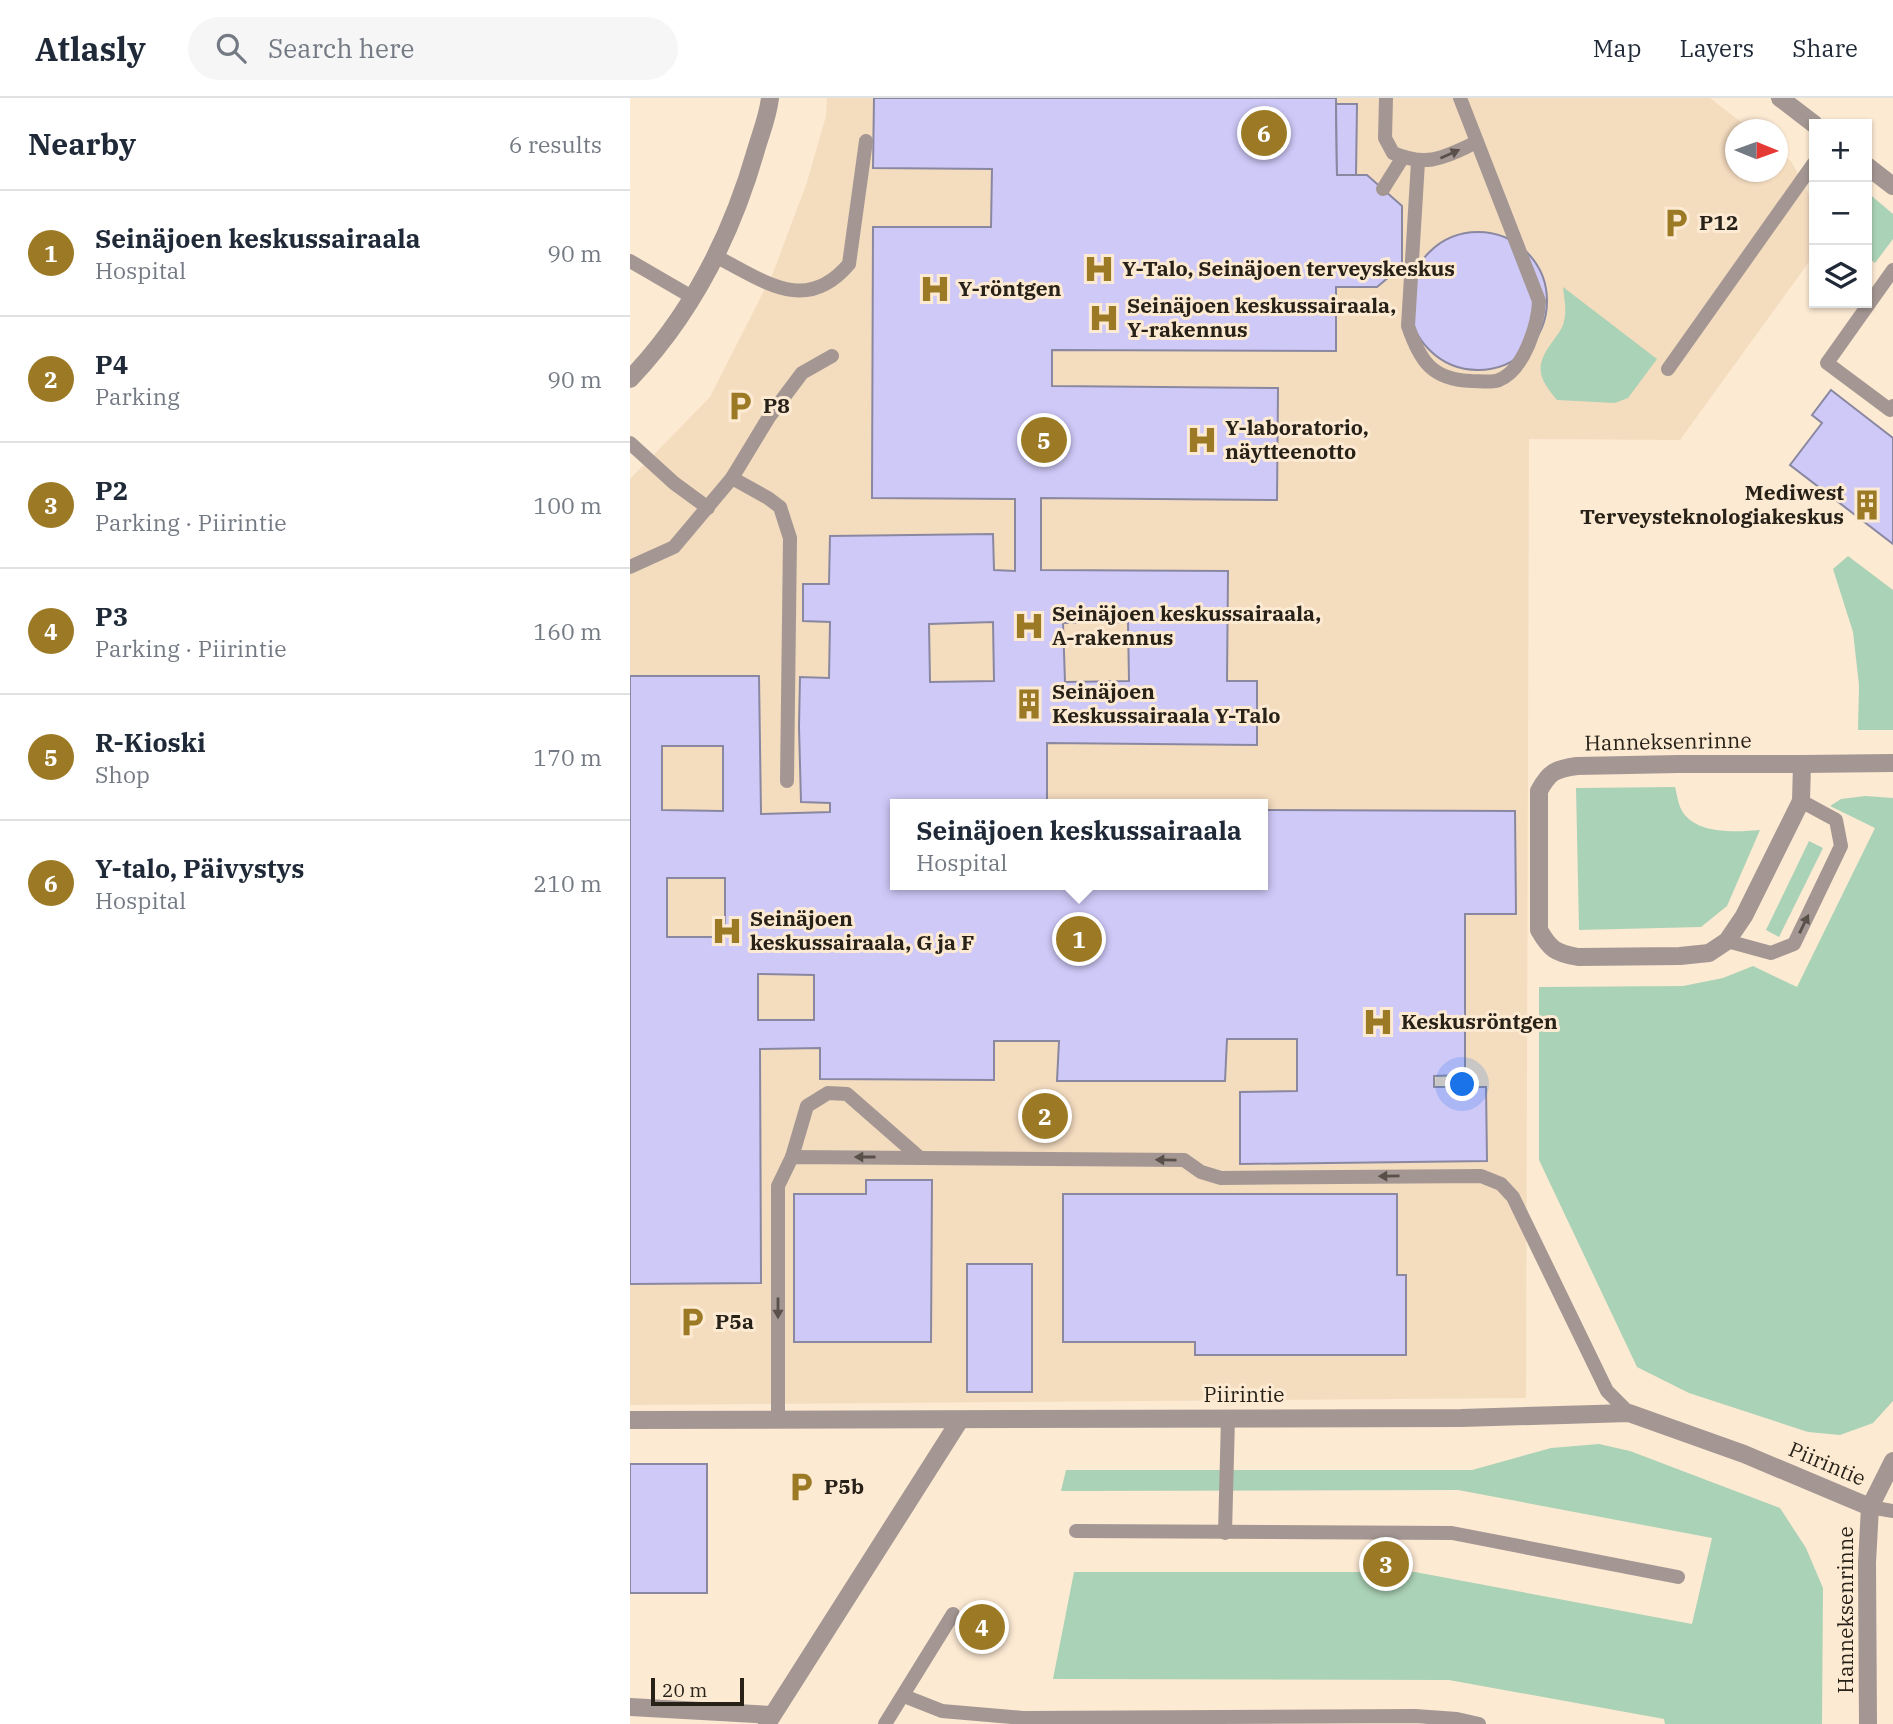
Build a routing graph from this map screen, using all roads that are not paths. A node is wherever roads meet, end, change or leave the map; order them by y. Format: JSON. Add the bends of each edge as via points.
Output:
{"nodes":[{"id":1,"x":770,"y":98,"type":"edge"},
{"id":2,"x":1386,"y":98,"type":"edge"},
{"id":3,"x":1460,"y":98,"type":"edge"},
{"id":4,"x":1780,"y":98,"type":"edge"},
{"id":5,"x":1809,"y":120,"type":"edge"},
{"id":6,"x":866,"y":141,"type":"dead end"},
{"id":7,"x":1477,"y":142,"type":"junction"},
{"id":8,"x":1403,"y":157,"type":"junction"},
{"id":9,"x":1418,"y":162,"type":"junction"},
{"id":10,"x":1809,"y":170,"type":"edge"},
{"id":11,"x":1872,"y":170,"type":"edge"},
{"id":12,"x":1893,"y":186,"type":"edge"},
{"id":13,"x":1383,"y":189,"type":"dead end"},
{"id":14,"x":716,"y":257,"type":"junction"},
{"id":15,"x":630,"y":261,"type":"edge"},
{"id":16,"x":1893,"y":270,"type":"edge"},
{"id":17,"x":691,"y":297,"type":"junction"},
{"id":18,"x":832,"y":356,"type":"dead end"},
{"id":19,"x":1668,"y":369,"type":"dead end"},
{"id":20,"x":630,"y":379,"type":"edge"},
{"id":21,"x":1893,"y":406,"type":"edge"},
{"id":22,"x":630,"y":443,"type":"edge"},
{"id":23,"x":732,"y":478,"type":"junction"},
{"id":24,"x":708,"y":508,"type":"junction"},
{"id":25,"x":630,"y":567,"type":"edge"},
{"id":26,"x":1893,"y":763,"type":"edge"},
{"id":27,"x":1802,"y":764,"type":"junction"},
{"id":28,"x":786,"y":781,"type":"dead end"},
{"id":29,"x":1801,"y":802,"type":"junction"},
{"id":30,"x":1727,"y":941,"type":"junction"},
{"id":31,"x":792,"y":1157,"type":"junction"},
{"id":32,"x":919,"y":1157,"type":"junction"},
{"id":33,"x":1629,"y":1413,"type":"junction"},
{"id":34,"x":1228,"y":1418,"type":"junction"},
{"id":35,"x":630,"y":1420,"type":"edge"},
{"id":36,"x":778,"y":1420,"type":"junction"},
{"id":37,"x":960,"y":1420,"type":"junction"},
{"id":38,"x":1893,"y":1461,"type":"edge"},
{"id":39,"x":1870,"y":1507,"type":"junction"},
{"id":40,"x":1893,"y":1511,"type":"edge"},
{"id":41,"x":1076,"y":1531,"type":"dead end"},
{"id":42,"x":1224,"y":1533,"type":"junction"},
{"id":43,"x":1678,"y":1577,"type":"dead end"},
{"id":44,"x":953,"y":1614,"type":"dead end"},
{"id":45,"x":904,"y":1696,"type":"junction"},
{"id":46,"x":630,"y":1707,"type":"edge"},
{"id":47,"x":769,"y":1720,"type":"edge"},
{"id":48,"x":885,"y":1724,"type":"edge"},
{"id":49,"x":1479,"y":1724,"type":"edge"},
{"id":50,"x":1868,"y":1724,"type":"edge"}],
"edges":[{"from":1,"to":14,"type":"street","via":[[747,181]]},
{"from":2,"to":8,"type":"lane","via":[[1385,138],[1393,153]]},
{"from":3,"to":7,"type":"lane"},
{"from":4,"to":5,"type":"street"},
{"from":6,"to":14,"type":"lane","via":[[849,264],[837,279],[807,292],[792,291]]},
{"from":9,"to":7,"type":"lane","one_way":true},
{"from":7,"to":9,"type":"lane","via":[[1539,300],[1529,344],[1511,372],[1497,382],[1452,380],[1428,366],[1416,350],[1408,326]]},
{"from":8,"to":9,"type":"lane"},
{"from":8,"to":13,"type":"lane"},
{"from":10,"to":19,"type":"lane"},
{"from":11,"to":12,"type":"street"},
{"from":14,"to":17,"type":"street"},
{"from":15,"to":17,"type":"lane"},
{"from":16,"to":21,"type":"lane","via":[[1827,363],[1890,410]]},
{"from":17,"to":20,"type":"street"},
{"from":18,"to":23,"type":"lane","via":[[802,373]]},
{"from":22,"to":24,"type":"lane"},
{"from":23,"to":24,"type":"lane"},
{"from":23,"to":28,"type":"lane","via":[[780,508],[790,538]]},
{"from":24,"to":25,"type":"lane","via":[[674,547]]},
{"from":26,"to":27,"type":"street","name":"Hanneksenrinne"},
{"from":27,"to":29,"type":"street"},
{"from":27,"to":30,"type":"street","name":"Hanneksenrinne","via":[[1577,766],[1547,776],[1539,791],[1539,930],[1548,946],[1578,957],[1680,956],[1709,953]]},
{"from":29,"to":30,"type":"street"},
{"from":30,"to":29,"type":"lane","one_way":true,"via":[[1771,953],[1794,944],[1841,846],[1836,820]]},
{"from":32,"to":31,"type":"lane","one_way":true},
{"from":31,"to":32,"type":"lane","via":[[807,1106],[828,1093],[847,1094]]},
{"from":31,"to":36,"type":"lane","one_way":true,"via":[[778,1186]]},
{"from":33,"to":32,"type":"lane","one_way":true,"via":[[1607,1391],[1513,1198],[1501,1184],[1481,1176],[1221,1178],[1184,1160]]},
{"from":33,"to":34,"type":"street","name":"Piirintie"},
{"from":33,"to":39,"type":"street","name":"Piirintie","via":[[1744,1454]]},
{"from":34,"to":37,"type":"street","name":"Piirintie"},
{"from":34,"to":42,"type":"lane"},
{"from":35,"to":36,"type":"street","name":"Piirintie"},
{"from":36,"to":37,"type":"street","name":"Piirintie"},
{"from":37,"to":47,"type":"street"},
{"from":38,"to":39,"type":"street","name":"Hanneksenrinne"},
{"from":39,"to":40,"type":"lane"},
{"from":39,"to":50,"type":"street","name":"Hanneksenrinne"},
{"from":41,"to":42,"type":"lane"},
{"from":42,"to":43,"type":"lane","via":[[1452,1533]]},
{"from":44,"to":45,"type":"lane"},
{"from":45,"to":48,"type":"lane"},
{"from":45,"to":49,"type":"lane","via":[[942,1711],[1023,1718],[1415,1716]]},
{"from":46,"to":47,"type":"street"}]}
